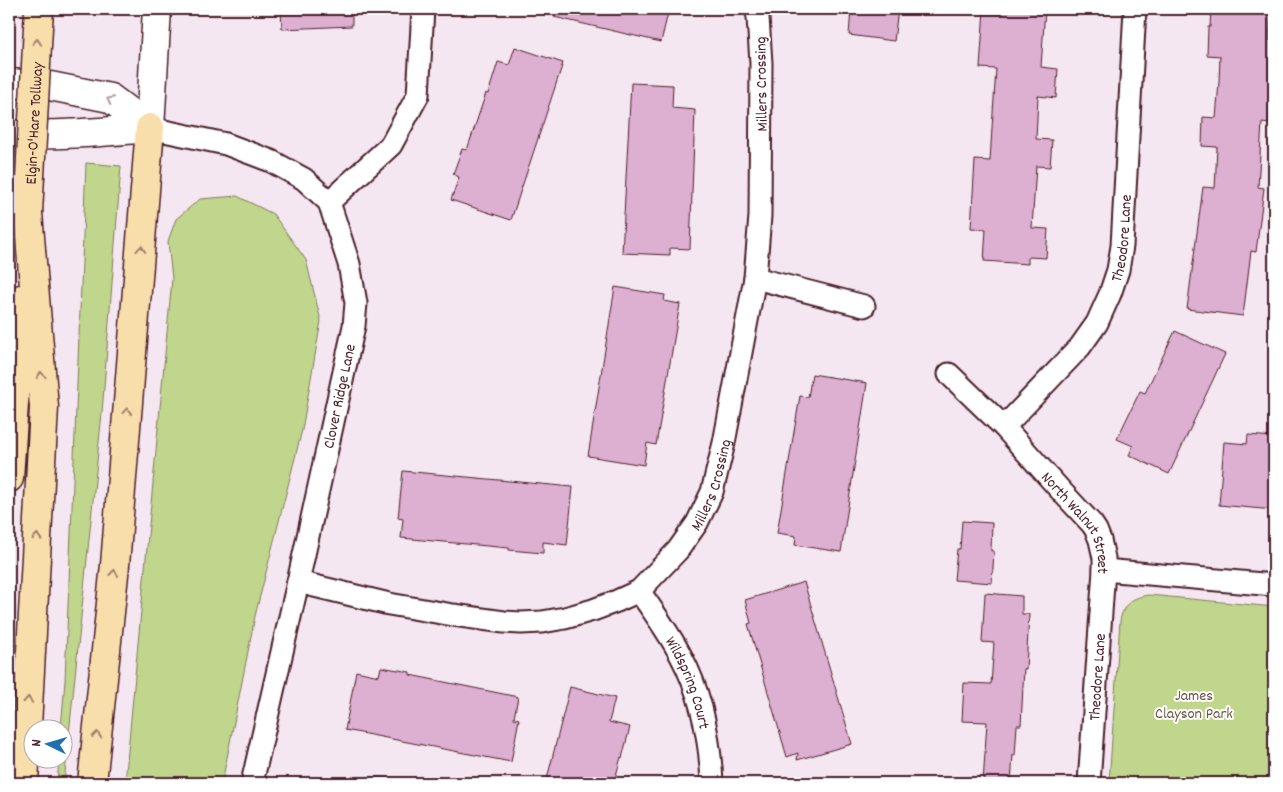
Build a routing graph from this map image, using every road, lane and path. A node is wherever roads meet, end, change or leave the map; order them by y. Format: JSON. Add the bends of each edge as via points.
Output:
{"nodes":[{"id":1,"x":39,"y":9,"type":"edge"},
{"id":2,"x":157,"y":9,"type":"edge"},
{"id":3,"x":424,"y":9,"type":"edge"},
{"id":4,"x":756,"y":9,"type":"edge"},
{"id":5,"x":1135,"y":9,"type":"edge"},
{"id":6,"x":9,"y":83,"type":"edge"},
{"id":7,"x":150,"y":128,"type":"junction"},
{"id":8,"x":9,"y":134,"type":"edge"},
{"id":9,"x":329,"y":202,"type":"junction"},
{"id":10,"x":28,"y":213,"type":"junction"},
{"id":11,"x":755,"y":278,"type":"junction"},
{"id":12,"x":864,"y":306,"type":"dead end"},
{"id":13,"x":949,"y":374,"type":"dead end"},
{"id":14,"x":1004,"y":427,"type":"junction"},
{"id":15,"x":9,"y":478,"type":"edge"},
{"id":16,"x":1104,"y":570,"type":"junction"},
{"id":17,"x":298,"y":582,"type":"junction"},
{"id":18,"x":1274,"y":586,"type":"edge"},
{"id":19,"x":640,"y":590,"type":"junction"},
{"id":20,"x":24,"y":783,"type":"edge"},
{"id":21,"x":92,"y":783,"type":"edge"},
{"id":22,"x":252,"y":783,"type":"edge"},
{"id":23,"x":712,"y":783,"type":"edge"},
{"id":24,"x":1089,"y":783,"type":"edge"}],
"edges":[{"from":10,"to":1,"type":"highway","name":"Elgin-O'Hare Tollway","one_way":true,"bridge":true},
{"from":2,"to":7,"type":"street"},
{"from":3,"to":9,"type":"street","via":[[418,95],[391,145]]},
{"from":4,"to":11,"type":"street","name":"Millers Crossing","via":[[761,72],[760,216]]},
{"from":5,"to":14,"type":"street","name":"Theodore Lane","via":[[1118,270],[1097,322],[1080,347]]},
{"from":7,"to":6,"type":"street","one_way":true,"via":[[110,98],[50,86]]},
{"from":7,"to":8,"type":"street"},
{"from":7,"to":9,"type":"street","name":"Clover Ridge Lane","via":[[226,144],[271,162],[304,179]]},
{"from":21,"to":7,"type":"highway","one_way":true,"via":[[116,555]]},
{"from":9,"to":17,"type":"street","name":"Clover Ridge Lane","via":[[349,264],[356,303],[354,326]]},
{"from":10,"to":15,"type":"highway","name":"Elgin-O'Hare Tollway"},
{"from":20,"to":10,"type":"highway","one_way":true,"via":[[44,407]]},
{"from":11,"to":12,"type":"street"},
{"from":11,"to":19,"type":"street","name":"Millers Crossing","via":[[712,492],[678,550]]},
{"from":13,"to":14,"type":"street","name":"North Walnut Street"},
{"from":14,"to":16,"type":"street","name":"North Walnut Street","via":[[1094,527],[1103,551]]},
{"from":16,"to":18,"type":"street","name":"North Walnut Street"},
{"from":16,"to":24,"type":"street","name":"Theodore Lane"},
{"from":17,"to":19,"type":"street","name":"Millers Crossing","via":[[389,604],[521,623],[572,616]]},
{"from":17,"to":22,"type":"street","name":"Clover Ridge Lane"},
{"from":19,"to":23,"type":"street","name":"Wildspring Court","via":[[682,657],[694,684],[707,731]]}]}
